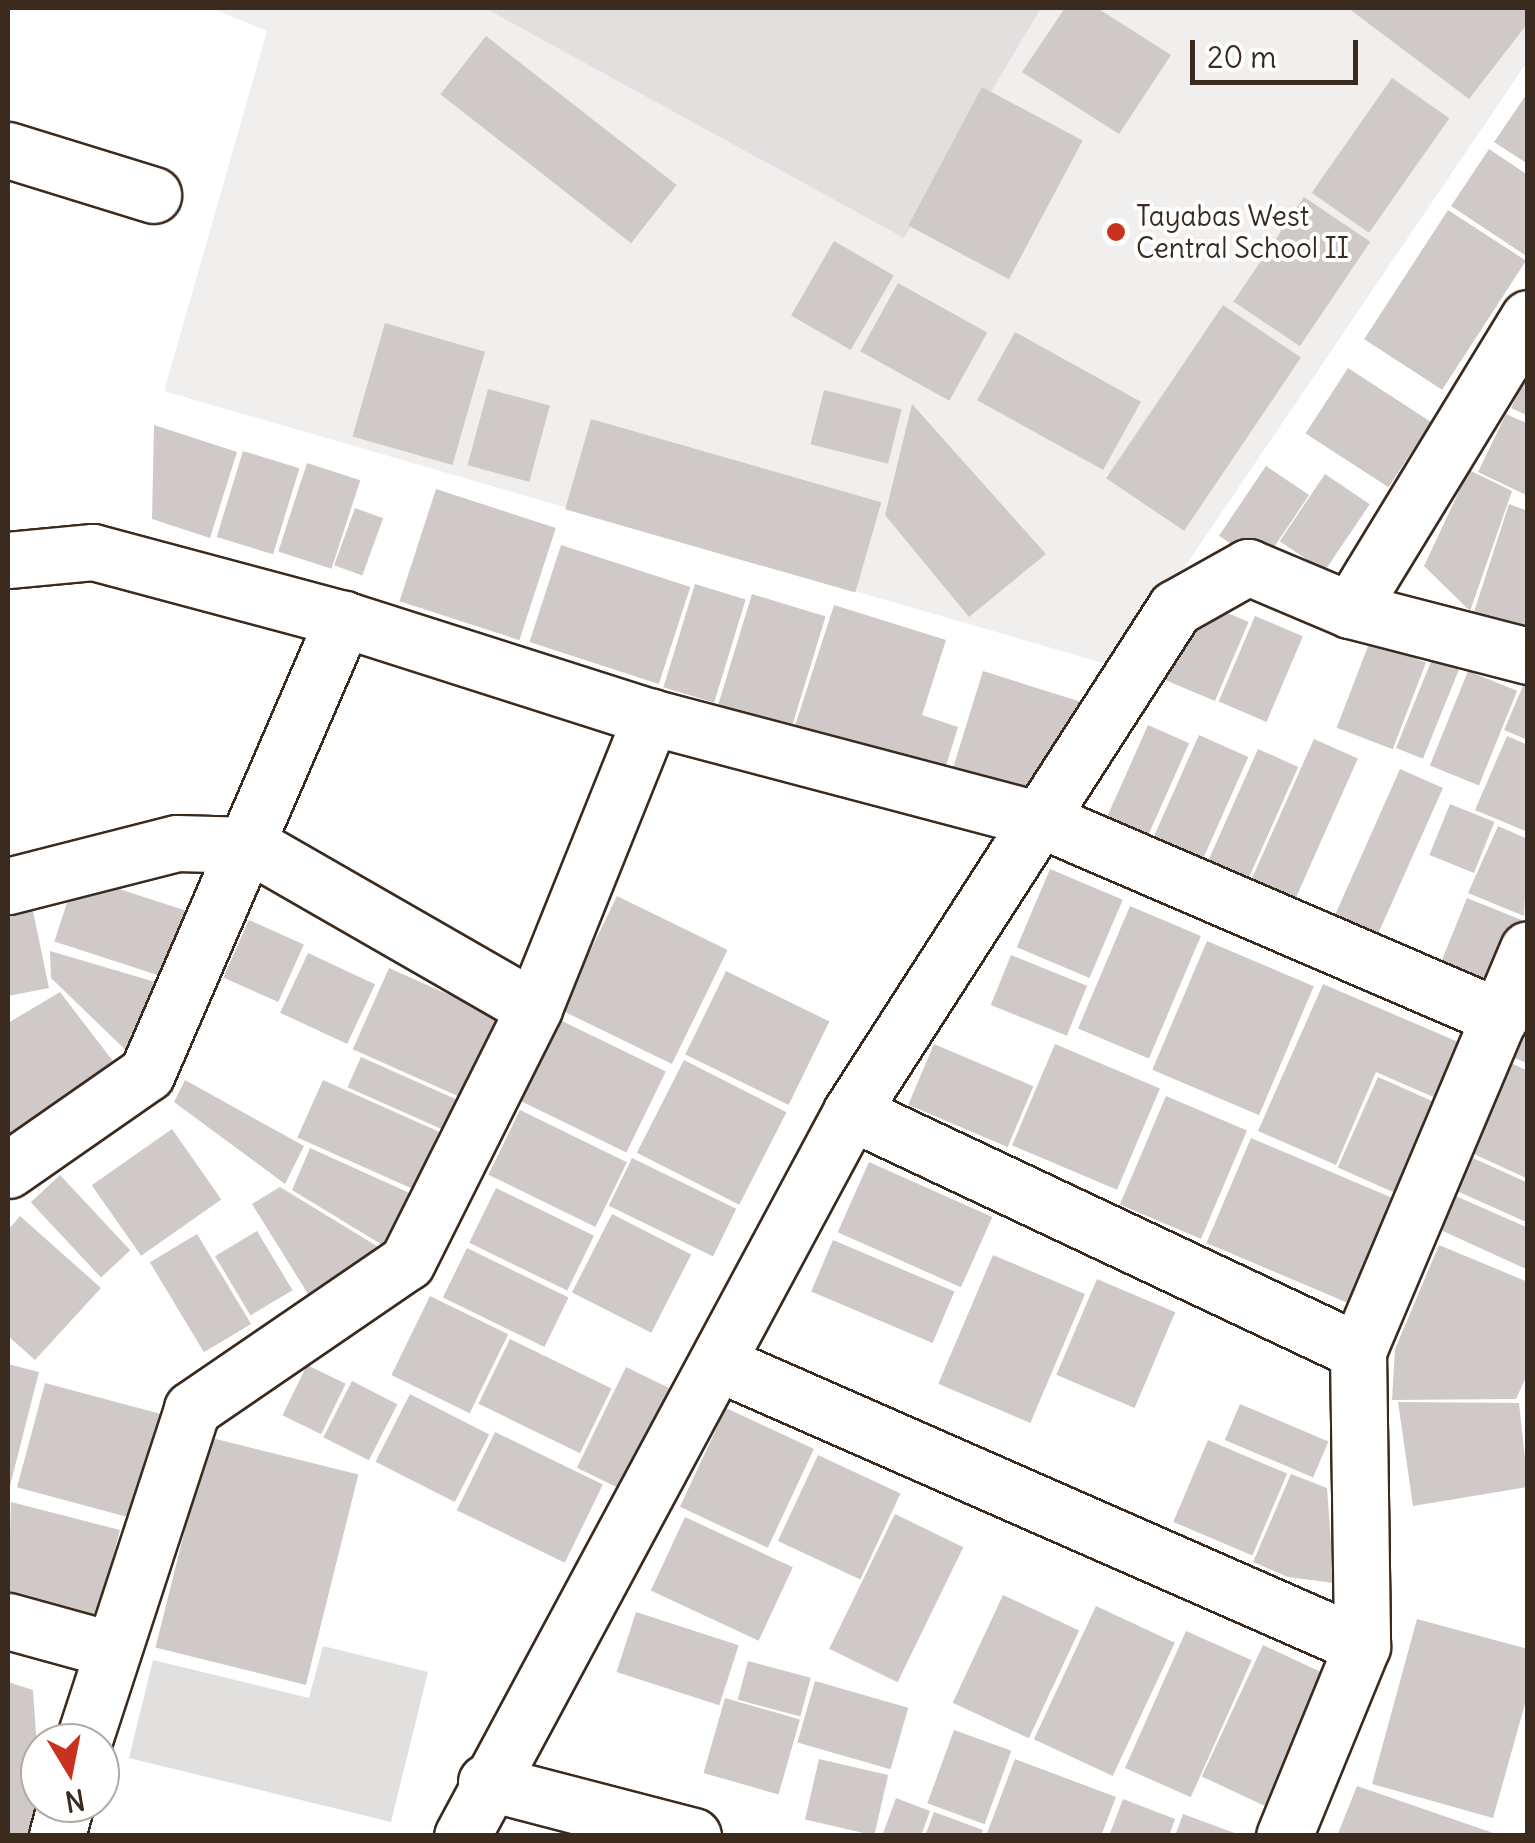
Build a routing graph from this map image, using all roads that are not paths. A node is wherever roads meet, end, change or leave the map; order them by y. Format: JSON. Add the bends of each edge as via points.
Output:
{"nodes":[{"id":1,"x":8,"y":150,"type":"edge"},
{"id":2,"x":153,"y":195,"type":"dead end"},
{"id":3,"x":1528,"y":318,"type":"edge"},
{"id":4,"x":8,"y":560,"type":"edge"},
{"id":5,"x":1350,"y":610,"type":"junction"},
{"id":6,"x":343,"y":619,"type":"junction"},
{"id":7,"x":1528,"y":656,"type":"edge"},
{"id":8,"x":652,"y":717,"type":"junction"},
{"id":9,"x":1042,"y":820,"type":"junction"},
{"id":10,"x":250,"y":845,"type":"junction"},
{"id":11,"x":8,"y":886,"type":"edge"},
{"id":12,"x":1528,"y":949,"type":"edge"},
{"id":13,"x":534,"y":1008,"type":"junction"},
{"id":14,"x":1500,"y":1017,"type":"junction"},
{"id":15,"x":851,"y":1112,"type":"junction"},
{"id":16,"x":8,"y":1170,"type":"edge"},
{"id":17,"x":1358,"y":1351,"type":"junction"},
{"id":18,"x":718,"y":1363,"type":"junction"},
{"id":19,"x":8,"y":1621,"type":"edge"},
{"id":20,"x":1362,"y":1646,"type":"junction"},
{"id":21,"x":110,"y":1649,"type":"junction"},
{"id":22,"x":89,"y":1723,"type":"edge"},
{"id":23,"x":486,"y":1782,"type":"junction"},
{"id":24,"x":462,"y":1836,"type":"edge"},
{"id":25,"x":692,"y":1836,"type":"edge"},
{"id":26,"x":1284,"y":1836,"type":"edge"}],
"edges":[{"from":1,"to":2,"type":"street"},
{"from":3,"to":5,"type":"street"},
{"from":4,"to":6,"type":"street","via":[[93,552]]},
{"from":5,"to":7,"type":"street"},
{"from":5,"to":9,"type":"street","via":[[1248,568],[1175,608]]},
{"from":6,"to":8,"type":"street"},
{"from":6,"to":10,"type":"street"},
{"from":8,"to":9,"type":"street"},
{"from":8,"to":13,"type":"street"},
{"from":9,"to":14,"type":"street"},
{"from":9,"to":15,"type":"street"},
{"from":10,"to":11,"type":"street","via":[[176,843]]},
{"from":10,"to":13,"type":"street"},
{"from":10,"to":16,"type":"street","via":[[147,1073]]},
{"from":12,"to":14,"type":"street"},
{"from":13,"to":21,"type":"street","via":[[406,1262],[192,1409]]},
{"from":14,"to":17,"type":"street"},
{"from":15,"to":17,"type":"street"},
{"from":15,"to":18,"type":"street"},
{"from":17,"to":20,"type":"street"},
{"from":18,"to":20,"type":"street"},
{"from":18,"to":23,"type":"street"},
{"from":19,"to":21,"type":"street"},
{"from":20,"to":26,"type":"street"},
{"from":21,"to":22,"type":"street"},
{"from":23,"to":24,"type":"street"},
{"from":23,"to":25,"type":"street"}]}
